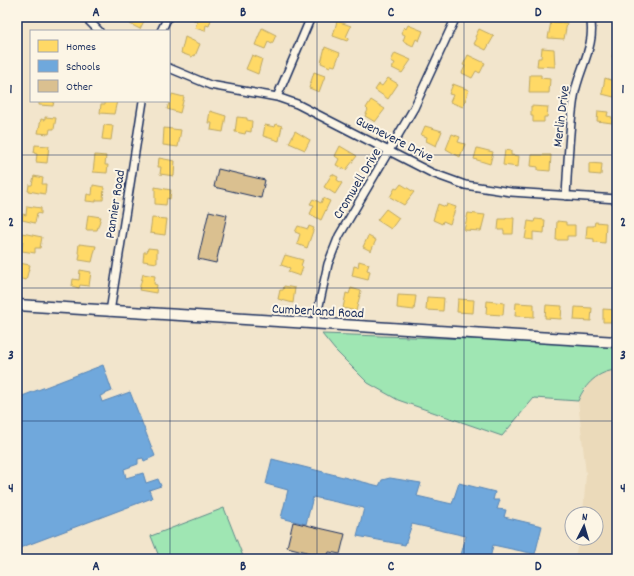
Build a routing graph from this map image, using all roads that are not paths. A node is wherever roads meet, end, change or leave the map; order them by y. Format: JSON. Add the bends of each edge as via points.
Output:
{"nodes":[{"id":1,"x":85,"y":17,"type":"edge"},
{"id":2,"x":168,"y":17,"type":"edge"},
{"id":3,"x":311,"y":17,"type":"edge"},
{"id":4,"x":456,"y":17,"type":"edge"},
{"id":5,"x":590,"y":17,"type":"edge"},
{"id":6,"x":98,"y":30,"type":"edge"},
{"id":7,"x":162,"y":30,"type":"edge"},
{"id":8,"x":170,"y":68,"type":"edge"},
{"id":9,"x":277,"y":97,"type":"junction"},
{"id":10,"x":143,"y":102,"type":"edge"},
{"id":11,"x":390,"y":150,"type":"junction"},
{"id":12,"x":566,"y":196,"type":"junction"},
{"id":13,"x":617,"y":199,"type":"edge"},
{"id":14,"x":17,"y":305,"type":"edge"},
{"id":15,"x":110,"y":312,"type":"junction"},
{"id":16,"x":315,"y":324,"type":"junction"},
{"id":17,"x":617,"y":342,"type":"edge"}],
"edges":[{"from":1,"to":6,"type":"street"},
{"from":2,"to":7,"type":"street"},
{"from":3,"to":9,"type":"street"},
{"from":4,"to":11,"type":"street","name":"Cromwell Drive","via":[[423,90]]},
{"from":5,"to":12,"type":"street","name":"Merlin Drive","via":[[591,42],[574,97]]},
{"from":8,"to":9,"type":"street","name":"Guenevere Drive","via":[[210,85]]},
{"from":9,"to":11,"type":"street","name":"Guenevere Drive","via":[[315,112]]},
{"from":10,"to":15,"type":"street","name":"Pannier Road"},
{"from":11,"to":12,"type":"street","name":"Guenevere Drive","via":[[432,172],[465,185]]},
{"from":11,"to":16,"type":"street","name":"Cromwell Drive","via":[[333,249]]},
{"from":12,"to":13,"type":"street","name":"Guenevere Drive"},
{"from":14,"to":15,"type":"main road","name":"Cumberland Road"},
{"from":15,"to":16,"type":"main road","name":"Cumberland Road"},
{"from":16,"to":17,"type":"main road","name":"Cumberland Road"}]}
